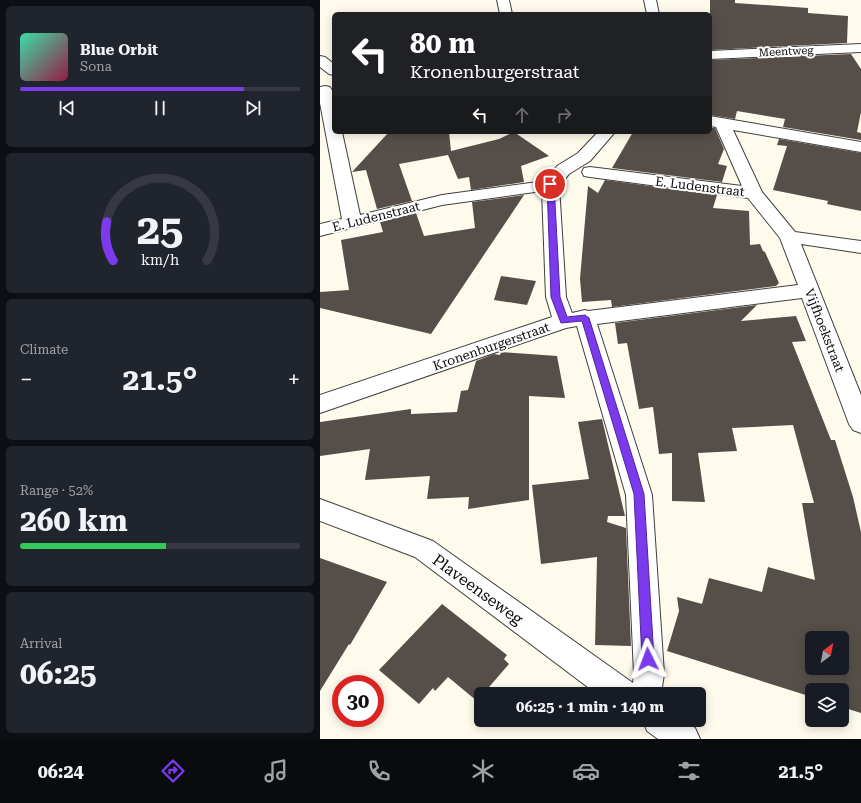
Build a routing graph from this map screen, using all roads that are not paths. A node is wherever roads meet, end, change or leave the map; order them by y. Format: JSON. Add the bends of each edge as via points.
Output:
{"nodes":[{"id":1,"x":503,"y":0,"type":"edge"},
{"id":2,"x":650,"y":0,"type":"edge"},
{"id":3,"x":506,"y":12,"type":"edge"},
{"id":4,"x":653,"y":12,"type":"edge"},
{"id":5,"x":861,"y":48,"type":"edge"},
{"id":6,"x":712,"y":55,"type":"edge"},
{"id":7,"x":320,"y":60,"type":"edge"},
{"id":8,"x":332,"y":69,"type":"edge"},
{"id":9,"x":326,"y":90,"type":"edge"},
{"id":10,"x":332,"y":120,"type":"edge"},
{"id":11,"x":716,"y":122,"type":"edge"},
{"id":12,"x":335,"y":134,"type":"edge"},
{"id":13,"x":605,"y":134,"type":"edge"},
{"id":14,"x":861,"y":147,"type":"edge"},
{"id":15,"x":590,"y":172,"type":"dead end"},
{"id":16,"x":550,"y":184,"type":"junction"},
{"id":17,"x":754,"y":192,"type":"junction"},
{"id":18,"x":352,"y":221,"type":"junction"},
{"id":19,"x":320,"y":230,"type":"edge"},
{"id":20,"x":789,"y":237,"type":"junction"},
{"id":21,"x":860,"y":246,"type":"edge"},
{"id":22,"x":810,"y":290,"type":"junction"},
{"id":23,"x":575,"y":319,"type":"junction"},
{"id":24,"x":320,"y":404,"type":"edge"},
{"id":25,"x":861,"y":424,"type":"edge"},
{"id":26,"x":320,"y":510,"type":"edge"},
{"id":27,"x":612,"y":687,"type":"edge"},
{"id":28,"x":647,"y":687,"type":"edge"},
{"id":29,"x":668,"y":727,"type":"edge"},
{"id":30,"x":684,"y":739,"type":"edge"}],
"edges":[{"from":1,"to":3,"type":"street"},
{"from":2,"to":4,"type":"street"},
{"from":5,"to":6,"type":"street","name":"Meentweg"},
{"from":7,"to":8,"type":"street"},
{"from":9,"to":10,"type":"street"},
{"from":11,"to":14,"type":"street"},
{"from":11,"to":17,"type":"street"},
{"from":12,"to":18,"type":"street"},
{"from":13,"to":16,"type":"street","via":[[584,157],[563,170]]},
{"from":15,"to":17,"type":"street","name":"E. Ludenstraat"},
{"from":16,"to":18,"type":"street","name":"E. Ludenstraat","via":[[442,200]]},
{"from":16,"to":23,"type":"street","via":[[556,297]]},
{"from":17,"to":20,"type":"street","name":"E. Ludenstraat"},
{"from":18,"to":19,"type":"street","name":"E. Ludenstraat"},
{"from":20,"to":21,"type":"street"},
{"from":20,"to":22,"type":"street","name":"Vijfhoekstraat"},
{"from":22,"to":23,"type":"street","name":"Kronenburgerstraat"},
{"from":22,"to":25,"type":"street","name":"Vijfhoekstraat"},
{"from":23,"to":24,"type":"street","name":"Kronenburgerstraat"},
{"from":23,"to":28,"type":"street","via":[[639,494],[649,674]]},
{"from":26,"to":27,"type":"street","name":"Plaveenseweg","via":[[424,549]]},
{"from":29,"to":30,"type":"street"}]}
